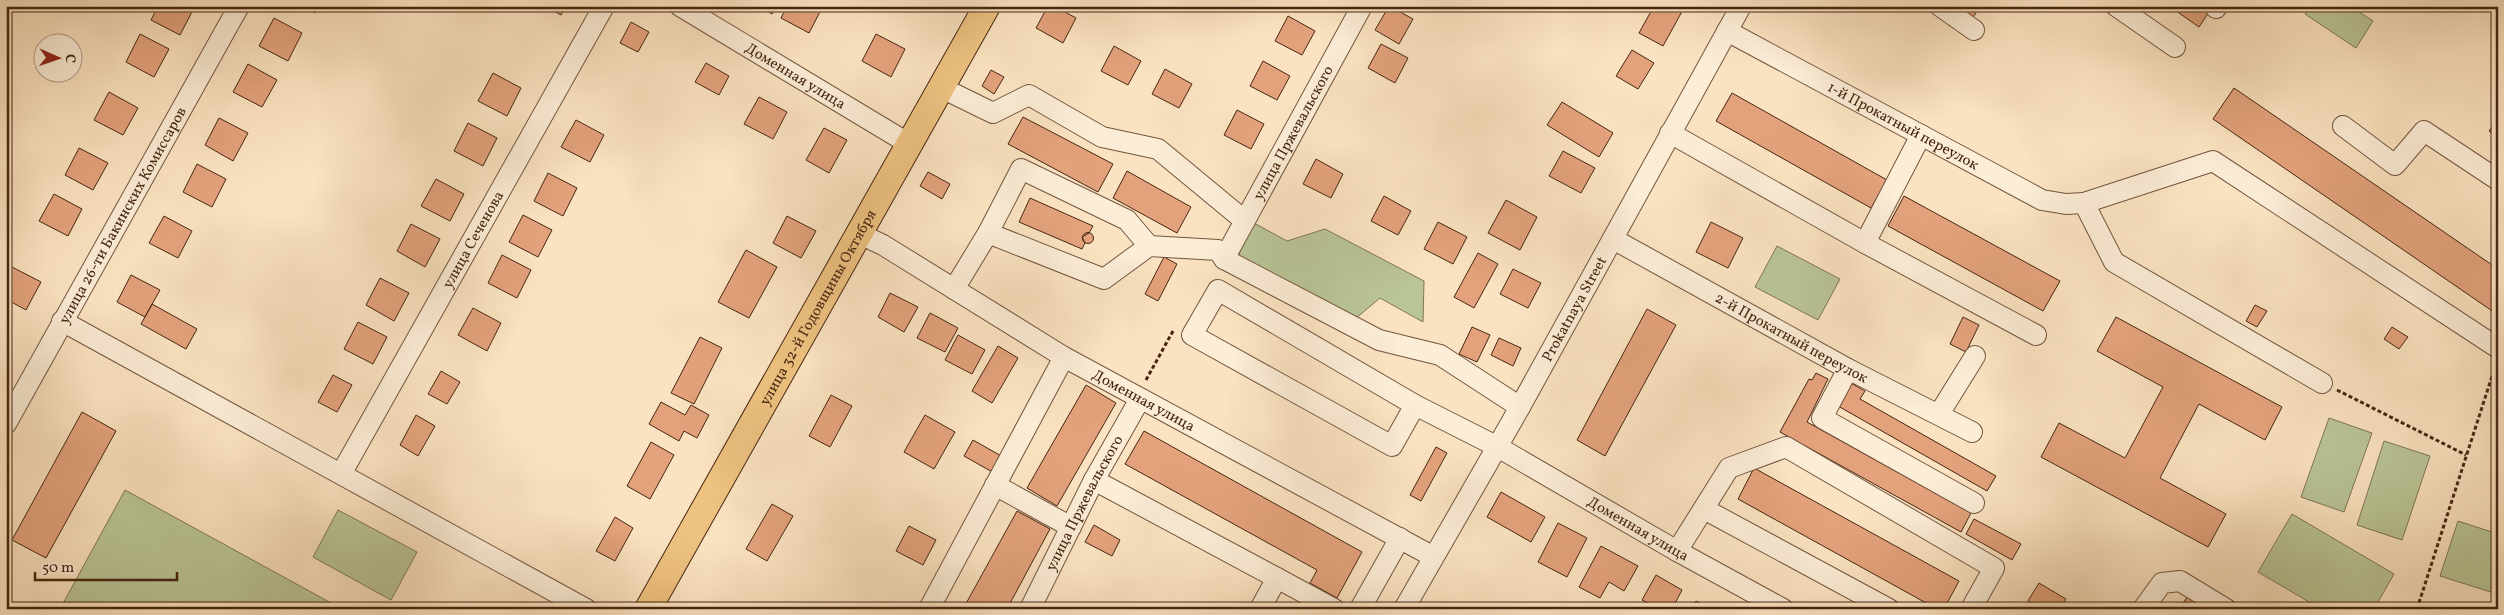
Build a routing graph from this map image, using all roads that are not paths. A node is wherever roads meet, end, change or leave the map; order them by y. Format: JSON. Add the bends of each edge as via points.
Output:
{"nodes":[{"id":1,"x":239,"y":6,"type":"edge"},
{"id":2,"x":604,"y":6,"type":"edge"},
{"id":3,"x":680,"y":6,"type":"edge"},
{"id":4,"x":987,"y":6,"type":"edge"},
{"id":5,"x":1362,"y":6,"type":"edge"},
{"id":6,"x":1741,"y":6,"type":"edge"},
{"id":7,"x":1940,"y":6,"type":"edge"},
{"id":8,"x":2116,"y":6,"type":"edge"},
{"id":9,"x":1974,"y":30,"type":"dead end"},
{"id":10,"x":1727,"y":31,"type":"junction"},
{"id":11,"x":2175,"y":47,"type":"dead end"},
{"id":12,"x":942,"y":88,"type":"junction"},
{"id":13,"x":2343,"y":126,"type":"dead end"},
{"id":14,"x":1670,"y":133,"type":"junction"},
{"id":15,"x":1921,"y":135,"type":"junction"},
{"id":16,"x":911,"y":145,"type":"junction"},
{"id":17,"x":2498,"y":180,"type":"edge"},
{"id":18,"x":2084,"y":203,"type":"junction"},
{"id":19,"x":1245,"y":220,"type":"junction"},
{"id":20,"x":988,"y":233,"type":"junction"},
{"id":21,"x":860,"y":234,"type":"junction"},
{"id":22,"x":1613,"y":239,"type":"junction"},
{"id":23,"x":1865,"y":244,"type":"junction"},
{"id":24,"x":1149,"y":246,"type":"junction"},
{"id":25,"x":1224,"y":259,"type":"junction"},
{"id":26,"x":954,"y":289,"type":"junction"},
{"id":27,"x":62,"y":321,"type":"junction"},
{"id":28,"x":2036,"y":335,"type":"dead end"},
{"id":29,"x":2498,"y":348,"type":"edge"},
{"id":30,"x":1975,"y":356,"type":"dead end"},
{"id":31,"x":1064,"y":357,"type":"junction"},
{"id":32,"x":1848,"y":369,"type":"junction"},
{"id":33,"x":2322,"y":383,"type":"road end"},
{"id":34,"x":1140,"y":399,"type":"junction"},
{"id":35,"x":1414,"y":405,"type":"junction"},
{"id":36,"x":1520,"y":407,"type":"junction"},
{"id":37,"x":1939,"y":414,"type":"junction"},
{"id":38,"x":6,"y":424,"type":"edge"},
{"id":39,"x":1972,"y":432,"type":"dead end"},
{"id":40,"x":1496,"y":446,"type":"junction"},
{"id":41,"x":341,"y":474,"type":"junction"},
{"id":42,"x":1094,"y":480,"type":"junction"},
{"id":43,"x":995,"y":485,"type":"junction"},
{"id":44,"x":1974,"y":503,"type":"dead end"},
{"id":45,"x":1704,"y":509,"type":"junction"},
{"id":46,"x":1071,"y":527,"type":"junction"},
{"id":47,"x":1400,"y":538,"type":"junction"},
{"id":48,"x":1677,"y":551,"type":"junction"},
{"id":49,"x":1432,"y":556,"type":"junction"},
{"id":50,"x":1277,"y":578,"type":"junction"},
{"id":51,"x":586,"y":609,"type":"edge"},
{"id":52,"x":648,"y":609,"type":"edge"},
{"id":53,"x":928,"y":609,"type":"edge"},
{"id":54,"x":1030,"y":609,"type":"edge"},
{"id":55,"x":1260,"y":609,"type":"edge"},
{"id":56,"x":1334,"y":609,"type":"edge"},
{"id":57,"x":1360,"y":609,"type":"edge"},
{"id":58,"x":1404,"y":609,"type":"edge"},
{"id":59,"x":1783,"y":609,"type":"edge"},
{"id":60,"x":1889,"y":609,"type":"edge"},
{"id":61,"x":1971,"y":609,"type":"edge"},
{"id":62,"x":2143,"y":609,"type":"edge"},
{"id":63,"x":2226,"y":609,"type":"edge"}],
"edges":[{"from":1,"to":27,"type":"street","name":"улица 26-ти Бакинских Комиссаров"},
{"from":2,"to":41,"type":"street","name":"улица Сеченова"},
{"from":3,"to":16,"type":"street","name":"Доменная улица"},
{"from":4,"to":12,"type":"main road","name":"улица 32-й Годовщины Октября"},
{"from":5,"to":19,"type":"street","name":"улица Пржевальского"},
{"from":6,"to":10,"type":"street","name":"Prokatnaya Street"},
{"from":7,"to":9,"type":"street"},
{"from":8,"to":11,"type":"street"},
{"from":10,"to":14,"type":"street","name":"Prokatnaya Street"},
{"from":10,"to":15,"type":"street","name":"1-й Прокатный переулок"},
{"from":12,"to":16,"type":"main road","name":"улица 32-й Годовщины Октября"},
{"from":12,"to":19,"type":"street","via":[[993,114],[1029,95],[1102,137],[1158,149]]},
{"from":13,"to":17,"type":"street","via":[[2395,165],[2424,132]]},
{"from":14,"to":22,"type":"street","name":"Prokatnaya Street"},
{"from":14,"to":23,"type":"street"},
{"from":15,"to":18,"type":"street","name":"1-й Прокатный переулок","via":[[2042,200]]},
{"from":15,"to":23,"type":"street"},
{"from":16,"to":21,"type":"main road","name":"улица 32-й Годовщины Октября"},
{"from":18,"to":29,"type":"street","name":"1-й Прокатный переулок","via":[[2213,161]]},
{"from":18,"to":33,"type":"street","via":[[2114,262]]},
{"from":19,"to":25,"type":"street","name":"улица Пржевальского"},
{"from":20,"to":24,"type":"street","via":[[1104,279]]},
{"from":20,"to":24,"type":"street","via":[[1021,169],[1127,220]]},
{"from":20,"to":26,"type":"street"},
{"from":21,"to":26,"type":"street","name":"Доменная улица"},
{"from":21,"to":52,"type":"main road","name":"улица 32-й Годовщины Октября"},
{"from":22,"to":32,"type":"street","name":"2-й Прокатный переулок"},
{"from":22,"to":36,"type":"street","name":"Prokatnaya Street"},
{"from":23,"to":28,"type":"street"},
{"from":24,"to":25,"type":"street","via":[[1218,250]]},
{"from":25,"to":36,"type":"street","via":[[1379,340],[1440,355]]},
{"from":26,"to":31,"type":"street","name":"Доменная улица"},
{"from":27,"to":38,"type":"street","name":"улица 26-ти Бакинских Комиссаров"},
{"from":27,"to":41,"type":"street"},
{"from":30,"to":37,"type":"street"},
{"from":31,"to":34,"type":"street","name":"Доменная улица"},
{"from":31,"to":43,"type":"street"},
{"from":32,"to":37,"type":"street","name":"2-й Прокатный переулок"},
{"from":32,"to":44,"type":"street","via":[[1822,418]]},
{"from":34,"to":42,"type":"street","name":"улица Пржевальского"},
{"from":34,"to":47,"type":"street","name":"Доменная улица"},
{"from":35,"to":35,"type":"street","name":"Доменная улица","via":[[1392,446],[1192,335],[1218,290]]},
{"from":35,"to":40,"type":"street","name":"Доменная улица"},
{"from":36,"to":40,"type":"street","name":"Prokatnaya Street"},
{"from":37,"to":39,"type":"street","name":"2-й Прокатный переулок"},
{"from":40,"to":48,"type":"street","name":"Доменная улица"},
{"from":40,"to":49,"type":"street","name":"Prokatnaya Street"},
{"from":41,"to":51,"type":"street"},
{"from":42,"to":46,"type":"street","name":"улица Пржевальского"},
{"from":42,"to":50,"type":"street"},
{"from":43,"to":46,"type":"street"},
{"from":43,"to":53,"type":"street"},
{"from":45,"to":48,"type":"street"},
{"from":45,"to":60,"type":"street"},
{"from":45,"to":61,"type":"street","via":[[1729,468],[1786,447],[1994,568]]},
{"from":46,"to":54,"type":"street","name":"улица Пржевальского"},
{"from":47,"to":49,"type":"street","name":"Доменная улица"},
{"from":47,"to":57,"type":"street"},
{"from":48,"to":59,"type":"street","name":"Доменная улица"},
{"from":49,"to":58,"type":"street","name":"Prokatnaya Street"},
{"from":50,"to":55,"type":"street"},
{"from":50,"to":56,"type":"street"},
{"from":62,"to":63,"type":"street","via":[[2162,584],[2180,581]]}]}
